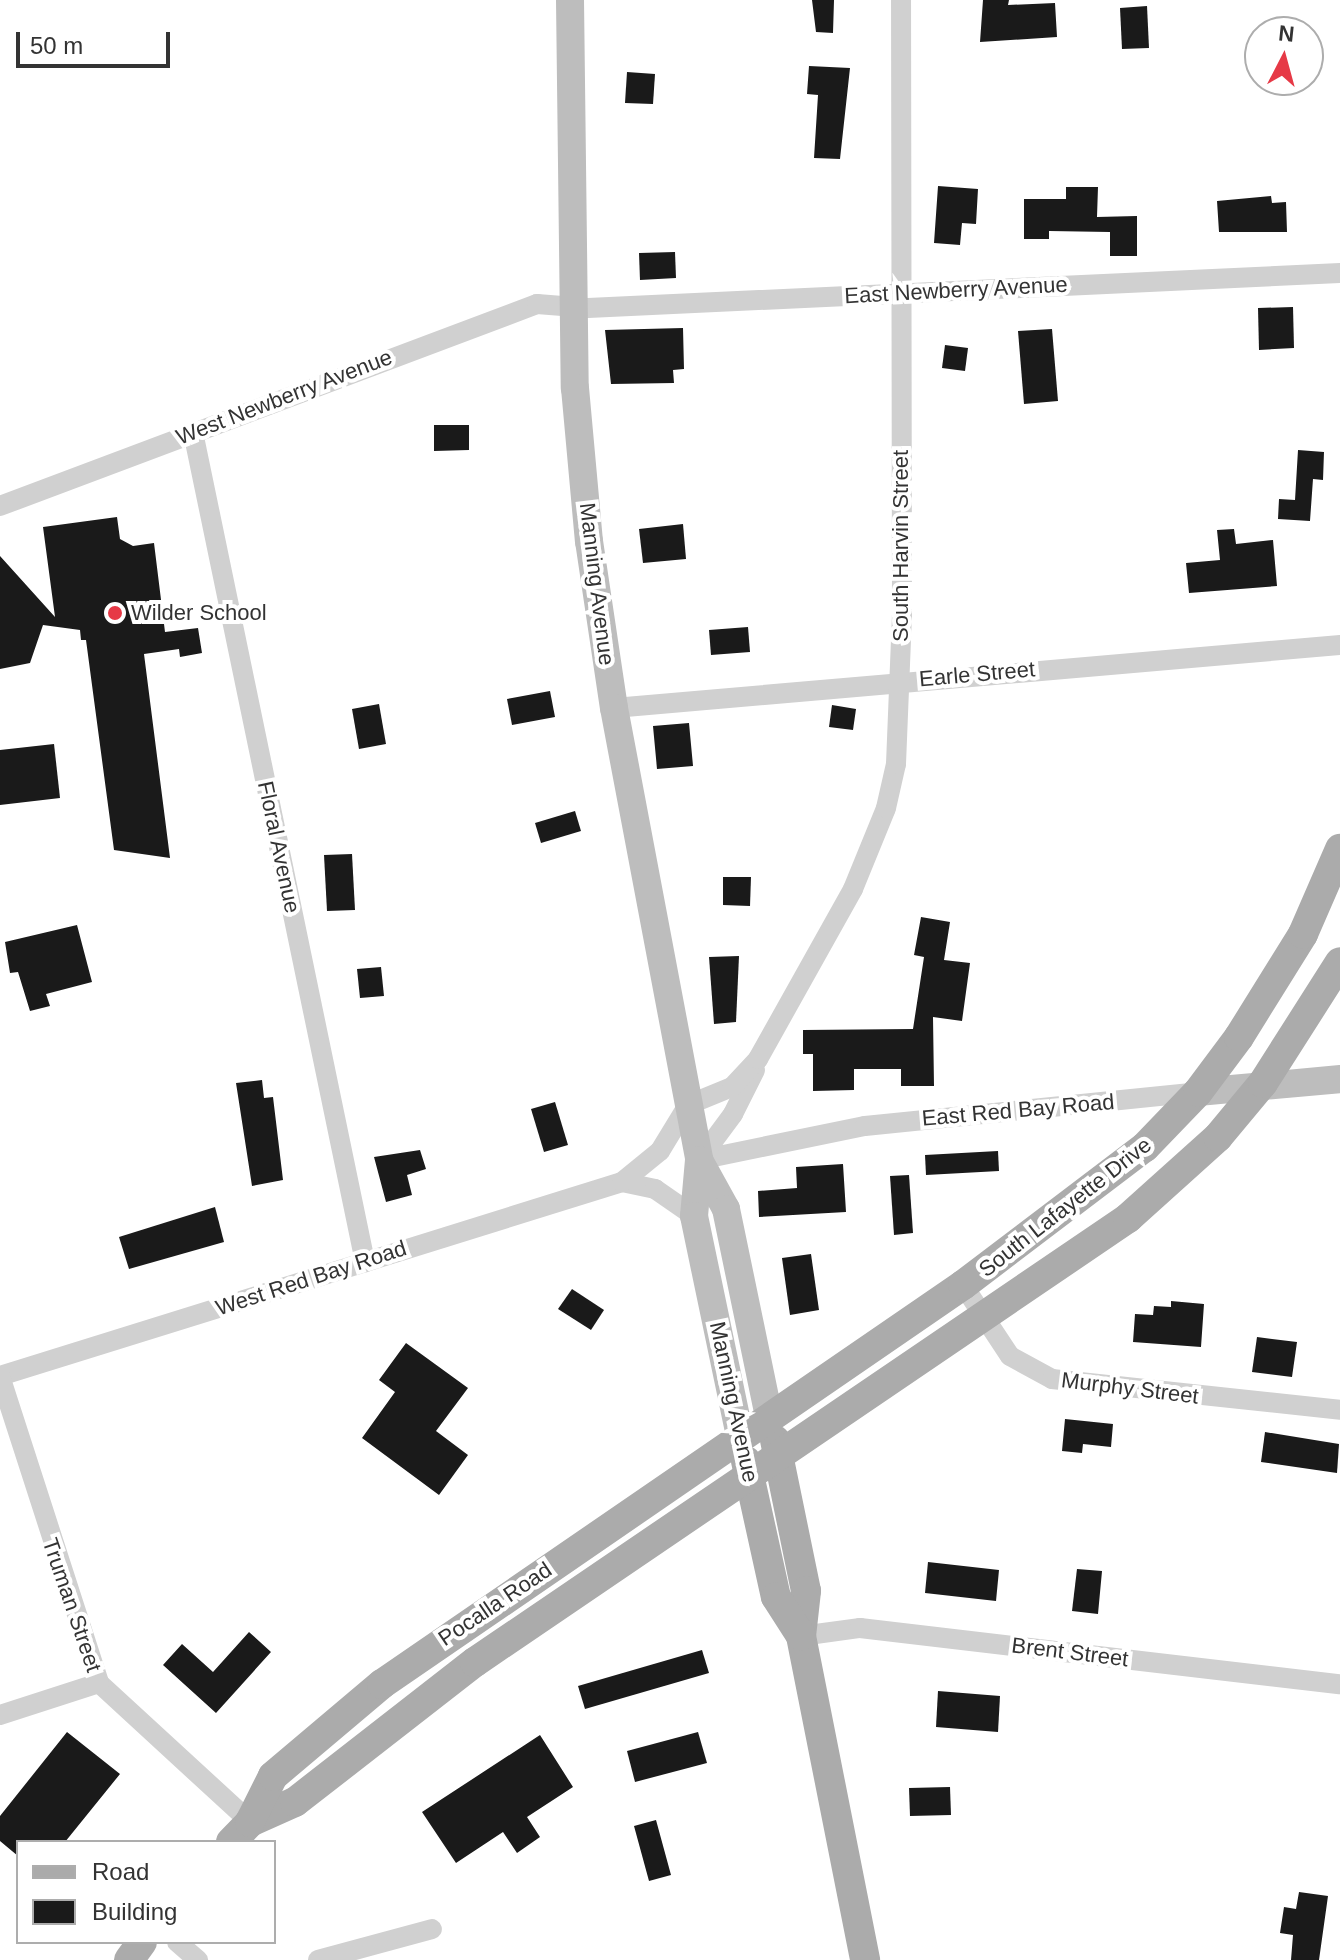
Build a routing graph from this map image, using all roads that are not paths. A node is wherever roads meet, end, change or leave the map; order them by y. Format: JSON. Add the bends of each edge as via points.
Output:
{"nodes":[{"id":1,"x":570,"y":0,"type":"edge"},
{"id":2,"x":901,"y":0,"type":"edge"},
{"id":3,"x":1340,"y":273,"type":"edge"},
{"id":4,"x":901,"y":293,"type":"junction"},
{"id":5,"x":573,"y":305,"type":"junction"},
{"id":6,"x":193,"y":432,"type":"junction"},
{"id":7,"x":0,"y":506,"type":"edge"},
{"id":8,"x":1340,"y":645,"type":"edge"},
{"id":9,"x":900,"y":680,"type":"junction"},
{"id":10,"x":614,"y":708,"type":"junction"},
{"id":11,"x":1340,"y":849,"type":"edge"},
{"id":12,"x":1340,"y":962,"type":"edge"},
{"id":13,"x":758,"y":1059,"type":"junction"},
{"id":14,"x":1340,"y":1079,"type":"edge"},
{"id":15,"x":1263,"y":1083,"type":"junction"},
{"id":16,"x":1198,"y":1092,"type":"junction"},
{"id":17,"x":688,"y":1105,"type":"junction"},
{"id":18,"x":699,"y":1160,"type":"junction"},
{"id":19,"x":622,"y":1182,"type":"junction"},
{"id":20,"x":694,"y":1216,"type":"junction"},
{"id":21,"x":365,"y":1262,"type":"junction"},
{"id":22,"x":963,"y":1285,"type":"junction"},
{"id":23,"x":984,"y":1320,"type":"junction"},
{"id":24,"x":0,"y":1376,"type":"edge"},
{"id":25,"x":1340,"y":1410,"type":"edge"},
{"id":26,"x":769,"y":1417,"type":"junction"},
{"id":27,"x":740,"y":1437,"type":"junction"},
{"id":28,"x":779,"y":1458,"type":"junction"},
{"id":29,"x":750,"y":1477,"type":"junction"},
{"id":30,"x":801,"y":1636,"type":"junction"},
{"id":31,"x":99,"y":1683,"type":"junction"},
{"id":32,"x":1340,"y":1684,"type":"edge"},
{"id":33,"x":0,"y":1715,"type":"edge"},
{"id":34,"x":241,"y":1832,"type":"edge"},
{"id":35,"x":432,"y":1929,"type":"dead end"},
{"id":36,"x":179,"y":1944,"type":"edge"},
{"id":37,"x":198,"y":1960,"type":"edge"},
{"id":38,"x":318,"y":1960,"type":"edge"},
{"id":39,"x":865,"y":1960,"type":"edge"}],
"edges":[{"from":1,"to":5,"type":"main road","name":"Manning Avenue"},
{"from":2,"to":4,"type":"street","name":"South Harvin Street"},
{"from":3,"to":4,"type":"street","name":"East Newberry Avenue"},
{"from":4,"to":5,"type":"street","name":"East Newberry Avenue"},
{"from":4,"to":9,"type":"street","name":"South Harvin Street"},
{"from":5,"to":6,"type":"street","name":"West Newberry Avenue","via":[[526,307]]},
{"from":5,"to":10,"type":"main road","name":"Manning Avenue","via":[[589,541]]},
{"from":6,"to":7,"type":"street","name":"West Newberry Avenue"},
{"from":6,"to":21,"type":"street","name":"Floral Avenue"},
{"from":8,"to":9,"type":"street","name":"Earle Street"},
{"from":9,"to":10,"type":"street","name":"Earle Street"},
{"from":9,"to":13,"type":"street","name":"South Harvin Street","via":[[896,764],[868,856]]},
{"from":10,"to":17,"type":"main road","name":"Manning Avenue"},
{"from":11,"to":16,"type":"main road","name":"South Lafayette Drive","via":[[1276,981]]},
{"from":12,"to":15,"type":"main road","name":"South Lafayette Drive"},
{"from":13,"to":17,"type":"street","name":"South Harvin Street","via":[[732,1087]]},
{"from":13,"to":18,"type":"street","name":"South Harvin Street","via":[[751,1084]]},
{"from":14,"to":15,"type":"main road","name":"East Red Bay Road"},
{"from":15,"to":16,"type":"main road","name":"East Red Bay Road"},
{"from":15,"to":23,"type":"main road","name":"South Lafayette Drive","via":[[1176,1179]]},
{"from":16,"to":18,"type":"street","name":"East Red Bay Road","via":[[865,1126]]},
{"from":16,"to":22,"type":"main road","name":"South Lafayette Drive","via":[[1114,1174]]},
{"from":17,"to":18,"type":"main road","name":"Manning Avenue"},
{"from":17,"to":19,"type":"street","name":"West Red Bay Road","via":[[660,1151]]},
{"from":18,"to":20,"type":"main road","name":"Manning Avenue"},
{"from":18,"to":26,"type":"main road","name":"Manning Avenue","via":[[726,1209]]},
{"from":19,"to":20,"type":"street","via":[[655,1189]]},
{"from":19,"to":21,"type":"street","name":"West Red Bay Road"},
{"from":20,"to":27,"type":"main road","name":"Manning Avenue"},
{"from":21,"to":24,"type":"street","name":"West Red Bay Road"},
{"from":22,"to":23,"type":"street","name":"Murphy Street"},
{"from":22,"to":26,"type":"main road","name":"South Lafayette Drive"},
{"from":23,"to":25,"type":"street","name":"Murphy Street","via":[[1010,1356],[1052,1379]]},
{"from":23,"to":28,"type":"main road","name":"South Lafayette Drive"},
{"from":24,"to":31,"type":"street","name":"Truman Street"},
{"from":26,"to":27,"type":"main road","name":"Pocalla Road"},
{"from":26,"to":28,"type":"main road","name":"Manning Avenue"},
{"from":27,"to":29,"type":"main road","name":"Manning Avenue"},
{"from":27,"to":34,"type":"main road","name":"Pocalla Road","via":[[382,1684],[273,1776]]},
{"from":28,"to":29,"type":"main road","name":"South Lafayette Drive"},
{"from":28,"to":30,"type":"main road","name":"Manning Avenue","via":[[806,1591]]},
{"from":29,"to":30,"type":"main road","name":"Manning Avenue","via":[[776,1597]]},
{"from":29,"to":34,"type":"main road","name":"Pocalla Road","via":[[407,1710],[295,1802]]},
{"from":30,"to":32,"type":"street","name":"Brent Street","via":[[860,1628]]},
{"from":30,"to":39,"type":"main road","name":"Manning Avenue"},
{"from":31,"to":33,"type":"street"},
{"from":31,"to":34,"type":"street","name":"Truman Street"},
{"from":35,"to":38,"type":"street"},
{"from":36,"to":37,"type":"street"}]}
